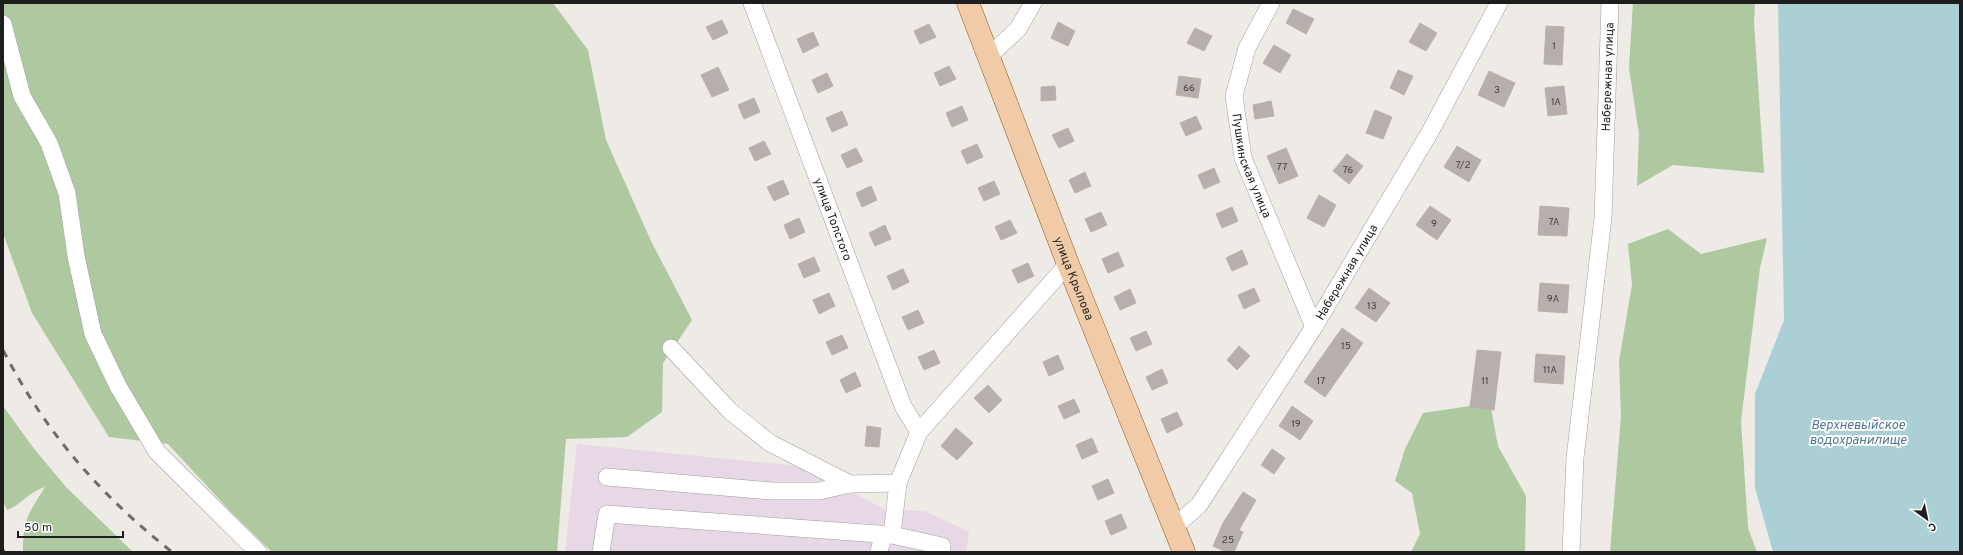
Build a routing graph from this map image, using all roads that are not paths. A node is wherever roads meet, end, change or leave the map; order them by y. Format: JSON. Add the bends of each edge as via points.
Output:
{"nodes":[{"id":1,"x":752,"y":3,"type":"edge"},
{"id":2,"x":968,"y":3,"type":"edge"},
{"id":3,"x":1033,"y":3,"type":"edge"},
{"id":4,"x":1271,"y":3,"type":"edge"},
{"id":5,"x":1499,"y":3,"type":"edge"},
{"id":6,"x":1610,"y":3,"type":"edge"},
{"id":7,"x":3,"y":24,"type":"edge"},
{"id":8,"x":989,"y":56,"type":"junction"},
{"id":9,"x":1068,"y":264,"type":"junction"},
{"id":10,"x":1314,"y":327,"type":"junction"},
{"id":11,"x":671,"y":348,"type":"dead end"},
{"id":12,"x":919,"y":432,"type":"junction"},
{"id":13,"x":607,"y":477,"type":"dead end"},
{"id":14,"x":898,"y":483,"type":"junction"},
{"id":15,"x":850,"y":484,"type":"junction"},
{"id":16,"x":1174,"y":527,"type":"junction"},
{"id":17,"x":887,"y":535,"type":"junction"},
{"id":18,"x":258,"y":552,"type":"edge"},
{"id":19,"x":601,"y":552,"type":"edge"},
{"id":20,"x":879,"y":552,"type":"edge"},
{"id":21,"x":941,"y":552,"type":"edge"},
{"id":22,"x":1184,"y":552,"type":"edge"},
{"id":23,"x":1572,"y":552,"type":"edge"}],
"edges":[{"from":1,"to":12,"type":"street","name":"улица Толстого","via":[[903,406]]},
{"from":2,"to":8,"type":"main road","name":"улица Крылова"},
{"from":3,"to":8,"type":"street","via":[[1018,29]]},
{"from":4,"to":10,"type":"street","name":"Пушкинская улица","via":[[1247,48],[1234,96],[1244,158]]},
{"from":5,"to":10,"type":"street","name":"Набережная улица","via":[[1430,132]]},
{"from":6,"to":23,"type":"street","name":"Набережная улица","via":[[1603,218],[1575,458]]},
{"from":7,"to":18,"type":"street","via":[[22,96],[49,143],[67,193],[76,256],[93,334],[118,386],[157,452]]},
{"from":8,"to":9,"type":"main road","name":"улица Крылова"},
{"from":9,"to":12,"type":"street"},
{"from":9,"to":16,"type":"main road","name":"улица Крылова"},
{"from":10,"to":16,"type":"street","name":"Набережная улица","via":[[1199,505]]},
{"from":11,"to":15,"type":"street","via":[[730,410],[770,443]]},
{"from":12,"to":14,"type":"street"},
{"from":13,"to":15,"type":"street","via":[[771,491],[819,491]]},
{"from":14,"to":15,"type":"street"},
{"from":14,"to":17,"type":"street"},
{"from":16,"to":22,"type":"main road","name":"улица Крылова"},
{"from":17,"to":19,"type":"street","via":[[607,514]]},
{"from":17,"to":20,"type":"street"},
{"from":17,"to":21,"type":"street","via":[[942,546]]}]}
